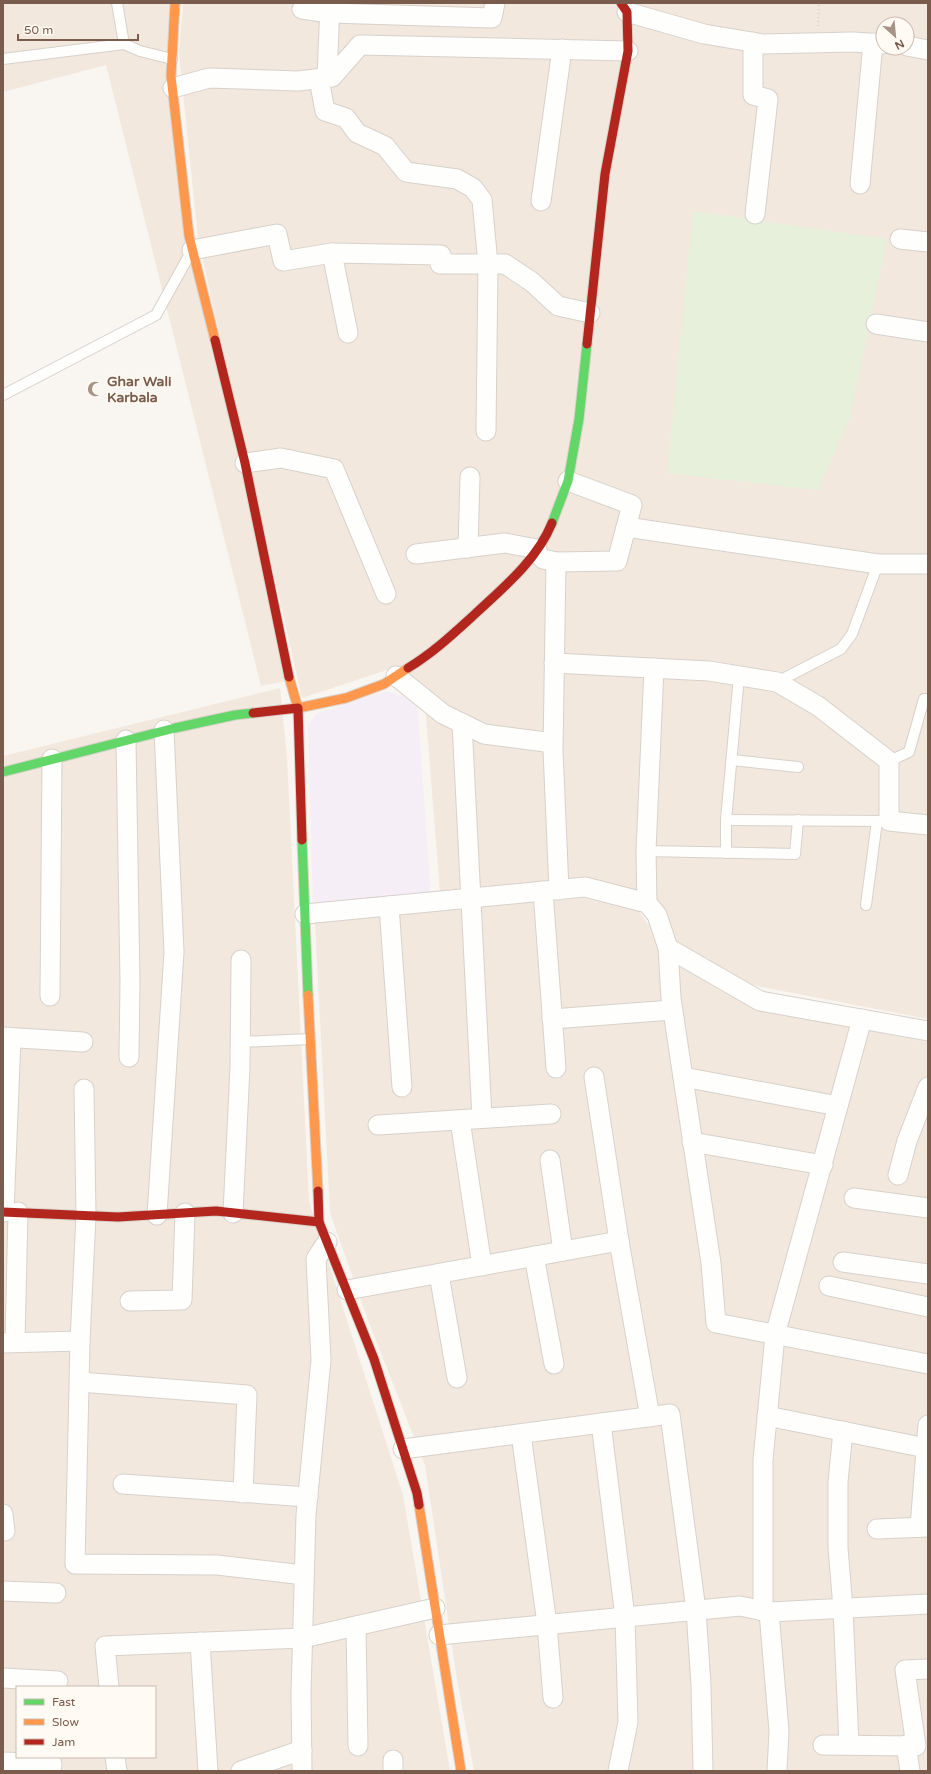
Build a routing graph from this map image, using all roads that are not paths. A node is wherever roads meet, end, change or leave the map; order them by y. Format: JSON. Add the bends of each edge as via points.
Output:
{"nodes":[{"id":1,"x":117,"y":3,"type":"edge"},
{"id":2,"x":175,"y":3,"type":"edge"},
{"id":3,"x":495,"y":3,"type":"edge"},
{"id":4,"x":624,"y":7,"type":"edge"},
{"id":5,"x":330,"y":8,"type":"edge"},
{"id":6,"x":302,"y":9,"type":"dead end"},
{"id":7,"x":753,"y":42,"type":"junction"},
{"id":8,"x":124,"y":44,"type":"junction"},
{"id":9,"x":875,"y":44,"type":"edge"},
{"id":10,"x":915,"y":48,"type":"edge"},
{"id":11,"x":562,"y":50,"type":"junction"},
{"id":12,"x":928,"y":50,"type":"edge"},
{"id":13,"x":628,"y":51,"type":"junction"},
{"id":14,"x":876,"y":56,"type":"edge"},
{"id":15,"x":3,"y":59,"type":"edge"},
{"id":16,"x":172,"y":59,"type":"junction"},
{"id":17,"x":323,"y":78,"type":"junction"},
{"id":18,"x":172,"y":88,"type":"junction"},
{"id":19,"x":860,"y":184,"type":"dead end"},
{"id":20,"x":541,"y":201,"type":"dead end"},
{"id":21,"x":755,"y":214,"type":"dead end"},
{"id":22,"x":900,"y":239,"type":"dead end"},
{"id":23,"x":928,"y":242,"type":"edge"},
{"id":24,"x":192,"y":250,"type":"junction"},
{"id":25,"x":332,"y":253,"type":"junction"},
{"id":26,"x":488,"y":264,"type":"junction"},
{"id":27,"x":590,"y":313,"type":"junction"},
{"id":28,"x":876,"y":324,"type":"dead end"},
{"id":29,"x":928,"y":332,"type":"edge"},
{"id":30,"x":348,"y":333,"type":"dead end"},
{"id":31,"x":3,"y":395,"type":"edge"},
{"id":32,"x":486,"y":431,"type":"dead end"},
{"id":33,"x":245,"y":463,"type":"junction"},
{"id":34,"x":470,"y":477,"type":"dead end"},
{"id":35,"x":568,"y":481,"type":"junction"},
{"id":36,"x":626,"y":526,"type":"junction"},
{"id":37,"x":468,"y":548,"type":"junction"},
{"id":38,"x":535,"y":552,"type":"junction"},
{"id":39,"x":416,"y":554,"type":"dead end"},
{"id":40,"x":556,"y":562,"type":"junction"},
{"id":41,"x":878,"y":564,"type":"junction"},
{"id":42,"x":928,"y":564,"type":"edge"},
{"id":43,"x":386,"y":594,"type":"dead end"},
{"id":44,"x":554,"y":662,"type":"junction"},
{"id":45,"x":654,"y":668,"type":"junction"},
{"id":46,"x":396,"y":676,"type":"junction"},
{"id":47,"x":739,"y":676,"type":"junction"},
{"id":48,"x":776,"y":682,"type":"junction"},
{"id":49,"x":928,"y":699,"type":"edge"},
{"id":50,"x":298,"y":708,"type":"junction"},
{"id":51,"x":462,"y":723,"type":"junction"},
{"id":52,"x":164,"y":730,"type":"junction"},
{"id":53,"x":126,"y":740,"type":"junction"},
{"id":54,"x":553,"y":744,"type":"junction"},
{"id":55,"x":52,"y":759,"type":"junction"},
{"id":56,"x":732,"y":760,"type":"junction"},
{"id":57,"x":889,"y":761,"type":"junction"},
{"id":58,"x":798,"y":768,"type":"dead end"},
{"id":59,"x":3,"y":772,"type":"edge"},
{"id":60,"x":726,"y":820,"type":"junction"},
{"id":61,"x":798,"y":820,"type":"junction"},
{"id":62,"x":883,"y":821,"type":"junction"},
{"id":63,"x":928,"y":825,"type":"edge"},
{"id":64,"x":646,"y":851,"type":"junction"},
{"id":65,"x":726,"y":853,"type":"junction"},
{"id":66,"x":551,"y":890,"type":"junction"},
{"id":67,"x":470,"y":898,"type":"junction"},
{"id":68,"x":647,"y":903,"type":"junction"},
{"id":69,"x":866,"y":905,"type":"dead end"},
{"id":70,"x":389,"y":906,"type":"junction"},
{"id":71,"x":305,"y":914,"type":"junction"},
{"id":72,"x":668,"y":948,"type":"junction"},
{"id":73,"x":241,"y":960,"type":"dead end"},
{"id":74,"x":50,"y":996,"type":"dead end"},
{"id":75,"x":672,"y":1010,"type":"junction"},
{"id":76,"x":552,"y":1018,"type":"junction"},
{"id":77,"x":862,"y":1019,"type":"junction"},
{"id":78,"x":928,"y":1031,"type":"edge"},
{"id":79,"x":7,"y":1037,"type":"edge"},
{"id":80,"x":310,"y":1039,"type":"junction"},
{"id":81,"x":83,"y":1042,"type":"dead end"},
{"id":82,"x":241,"y":1042,"type":"junction"},
{"id":83,"x":129,"y":1057,"type":"dead end"},
{"id":84,"x":556,"y":1068,"type":"dead end"},
{"id":85,"x":594,"y":1077,"type":"dead end"},
{"id":86,"x":683,"y":1077,"type":"junction"},
{"id":87,"x":402,"y":1087,"type":"dead end"},
{"id":88,"x":928,"y":1087,"type":"edge"},
{"id":89,"x":84,"y":1089,"type":"dead end"},
{"id":90,"x":838,"y":1106,"type":"junction"},
{"id":91,"x":551,"y":1114,"type":"dead end"},
{"id":92,"x":482,"y":1118,"type":"junction"},
{"id":93,"x":460,"y":1120,"type":"junction"},
{"id":94,"x":378,"y":1125,"type":"dead end"},
{"id":95,"x":692,"y":1142,"type":"junction"},
{"id":96,"x":550,"y":1160,"type":"dead end"},
{"id":97,"x":823,"y":1165,"type":"junction"},
{"id":98,"x":898,"y":1175,"type":"dead end"},
{"id":99,"x":854,"y":1198,"type":"dead end"},
{"id":100,"x":928,"y":1208,"type":"edge"},
{"id":101,"x":8,"y":1212,"type":"edge"},
{"id":102,"x":185,"y":1213,"type":"junction"},
{"id":103,"x":233,"y":1213,"type":"junction"},
{"id":104,"x":156,"y":1215,"type":"junction"},
{"id":105,"x":86,"y":1216,"type":"junction"},
{"id":106,"x":319,"y":1222,"type":"junction"},
{"id":107,"x":619,"y":1241,"type":"junction"},
{"id":108,"x":327,"y":1242,"type":"junction"},
{"id":109,"x":563,"y":1251,"type":"junction"},
{"id":110,"x":534,"y":1256,"type":"junction"},
{"id":111,"x":843,"y":1262,"type":"dead end"},
{"id":112,"x":482,"y":1266,"type":"junction"},
{"id":113,"x":439,"y":1274,"type":"junction"},
{"id":114,"x":928,"y":1274,"type":"edge"},
{"id":115,"x":829,"y":1286,"type":"dead end"},
{"id":116,"x":347,"y":1290,"type":"junction"},
{"id":117,"x":130,"y":1301,"type":"dead end"},
{"id":118,"x":928,"y":1307,"type":"edge"},
{"id":119,"x":775,"y":1335,"type":"junction"},
{"id":120,"x":80,"y":1341,"type":"junction"},
{"id":121,"x":9,"y":1343,"type":"edge"},
{"id":122,"x":554,"y":1364,"type":"dead end"},
{"id":123,"x":928,"y":1364,"type":"edge"},
{"id":124,"x":457,"y":1378,"type":"dead end"},
{"id":125,"x":80,"y":1382,"type":"junction"},
{"id":126,"x":767,"y":1416,"type":"junction"},
{"id":127,"x":650,"y":1417,"type":"junction"},
{"id":128,"x":601,"y":1423,"type":"junction"},
{"id":129,"x":928,"y":1425,"type":"edge"},
{"id":130,"x":843,"y":1431,"type":"junction"},
{"id":131,"x":520,"y":1434,"type":"junction"},
{"id":132,"x":926,"y":1448,"type":"junction"},
{"id":133,"x":403,"y":1449,"type":"junction"},
{"id":134,"x":123,"y":1484,"type":"dead end"},
{"id":135,"x":243,"y":1492,"type":"junction"},
{"id":136,"x":308,"y":1497,"type":"junction"},
{"id":137,"x":924,"y":1527,"type":"edge"},
{"id":138,"x":877,"y":1529,"type":"dead end"},
{"id":139,"x":304,"y":1575,"type":"junction"},
{"id":140,"x":3,"y":1591,"type":"edge"},
{"id":141,"x":56,"y":1593,"type":"dead end"},
{"id":142,"x":928,"y":1604,"type":"edge"},
{"id":143,"x":435,"y":1608,"type":"junction"},
{"id":144,"x":843,"y":1608,"type":"junction"},
{"id":145,"x":696,"y":1610,"type":"junction"},
{"id":146,"x":766,"y":1612,"type":"junction"},
{"id":147,"x":625,"y":1617,"type":"junction"},
{"id":148,"x":547,"y":1624,"type":"junction"},
{"id":149,"x":356,"y":1626,"type":"junction"},
{"id":150,"x":439,"y":1634,"type":"junction"},
{"id":151,"x":303,"y":1638,"type":"junction"},
{"id":152,"x":200,"y":1642,"type":"junction"},
{"id":153,"x":928,"y":1669,"type":"edge"},
{"id":154,"x":3,"y":1678,"type":"edge"},
{"id":155,"x":58,"y":1681,"type":"dead end"},
{"id":156,"x":109,"y":1686,"type":"edge"},
{"id":157,"x":553,"y":1698,"type":"dead end"},
{"id":158,"x":823,"y":1745,"type":"dead end"},
{"id":159,"x":849,"y":1745,"type":"junction"},
{"id":160,"x":906,"y":1745,"type":"junction"},
{"id":161,"x":358,"y":1746,"type":"dead end"},
{"id":162,"x":302,"y":1750,"type":"junction"},
{"id":163,"x":115,"y":1758,"type":"edge"},
{"id":164,"x":3,"y":1762,"type":"edge"},
{"id":165,"x":51,"y":1771,"type":"edge"},
{"id":166,"x":117,"y":1771,"type":"edge"},
{"id":167,"x":208,"y":1771,"type":"edge"},
{"id":168,"x":243,"y":1771,"type":"edge"},
{"id":169,"x":302,"y":1771,"type":"edge"},
{"id":170,"x":461,"y":1771,"type":"edge"},
{"id":171,"x":618,"y":1771,"type":"edge"},
{"id":172,"x":703,"y":1771,"type":"edge"},
{"id":173,"x":777,"y":1771,"type":"edge"},
{"id":174,"x":910,"y":1771,"type":"edge"}],
"edges":[{"from":1,"to":8,"type":"lane"},
{"from":2,"to":16,"type":"street"},
{"from":3,"to":5,"type":"street","via":[[492,18]]},
{"from":4,"to":7,"type":"street","via":[[704,34]]},
{"from":4,"to":13,"type":"street"},
{"from":5,"to":6,"type":"street"},
{"from":5,"to":17,"type":"street"},
{"from":7,"to":9,"type":"street"},
{"from":7,"to":21,"type":"street","via":[[753,95],[768,99]]},
{"from":8,"to":15,"type":"lane"},
{"from":8,"to":16,"type":"lane"},
{"from":10,"to":12,"type":"street"},
{"from":11,"to":13,"type":"street"},
{"from":11,"to":17,"type":"street","via":[[360,45],[332,77]]},
{"from":11,"to":20,"type":"street"},
{"from":13,"to":27,"type":"street","via":[[605,174]]},
{"from":14,"to":19,"type":"street"},
{"from":16,"to":18,"type":"street"},
{"from":17,"to":18,"type":"street","via":[[298,81],[209,78]]},
{"from":17,"to":26,"type":"street","via":[[325,111],[346,118],[357,133],[385,146],[406,172],[457,179],[474,188],[482,200]]},
{"from":18,"to":24,"type":"street"},
{"from":22,"to":23,"type":"street"},
{"from":24,"to":25,"type":"street","via":[[277,234],[283,261]]},
{"from":24,"to":31,"type":"lane","via":[[156,314]]},
{"from":24,"to":33,"type":"street"},
{"from":25,"to":26,"type":"street","via":[[441,255],[440,264]]},
{"from":25,"to":30,"type":"street"},
{"from":26,"to":27,"type":"street","via":[[505,264],[532,282],[558,306]]},
{"from":26,"to":32,"type":"street"},
{"from":27,"to":35,"type":"street"},
{"from":28,"to":29,"type":"street"},
{"from":33,"to":43,"type":"street","via":[[281,458],[334,469]]},
{"from":33,"to":50,"type":"street","via":[[290,684]]},
{"from":34,"to":37,"type":"street"},
{"from":35,"to":36,"type":"street","via":[[632,504]]},
{"from":35,"to":38,"type":"street","via":[[546,537]]},
{"from":36,"to":40,"type":"street","via":[[617,561]]},
{"from":36,"to":41,"type":"street"},
{"from":37,"to":38,"type":"street","via":[[505,543]]},
{"from":37,"to":39,"type":"street"},
{"from":38,"to":40,"type":"street"},
{"from":38,"to":46,"type":"street","via":[[518,574],[431,654]]},
{"from":40,"to":44,"type":"street"},
{"from":41,"to":42,"type":"street"},
{"from":41,"to":48,"type":"lane","via":[[852,634],[840,649]]},
{"from":44,"to":45,"type":"street"},
{"from":44,"to":54,"type":"street"},
{"from":45,"to":47,"type":"street","via":[[709,671]]},
{"from":45,"to":64,"type":"street"},
{"from":46,"to":50,"type":"street","via":[[384,684],[346,698]]},
{"from":46,"to":51,"type":"street","via":[[443,714]]},
{"from":47,"to":48,"type":"street"},
{"from":47,"to":56,"type":"lane"},
{"from":48,"to":57,"type":"street","via":[[818,706]]},
{"from":49,"to":57,"type":"lane","via":[[924,699],[909,752]]},
{"from":50,"to":52,"type":"street","via":[[235,715]]},
{"from":50,"to":71,"type":"street"},
{"from":51,"to":54,"type":"street","via":[[484,734]]},
{"from":51,"to":67,"type":"street"},
{"from":52,"to":53,"type":"street"},
{"from":52,"to":104,"type":"street","via":[[174,952]]},
{"from":53,"to":55,"type":"street"},
{"from":53,"to":83,"type":"street"},
{"from":54,"to":66,"type":"street"},
{"from":55,"to":59,"type":"street"},
{"from":55,"to":74,"type":"street"},
{"from":56,"to":58,"type":"lane"},
{"from":56,"to":60,"type":"lane"},
{"from":57,"to":62,"type":"street"},
{"from":60,"to":61,"type":"lane"},
{"from":60,"to":65,"type":"lane"},
{"from":61,"to":62,"type":"lane"},
{"from":61,"to":65,"type":"lane","via":[[795,854]]},
{"from":62,"to":63,"type":"street"},
{"from":62,"to":69,"type":"lane"},
{"from":64,"to":65,"type":"lane"},
{"from":64,"to":68,"type":"street"},
{"from":66,"to":67,"type":"street"},
{"from":66,"to":68,"type":"street","via":[[585,887]]},
{"from":66,"to":76,"type":"street"},
{"from":67,"to":70,"type":"street"},
{"from":67,"to":92,"type":"street"},
{"from":68,"to":72,"type":"street","via":[[657,915]]},
{"from":70,"to":71,"type":"street"},
{"from":70,"to":87,"type":"street"},
{"from":71,"to":80,"type":"street"},
{"from":72,"to":75,"type":"street"},
{"from":72,"to":77,"type":"street","via":[[760,1001]]},
{"from":73,"to":82,"type":"street"},
{"from":75,"to":76,"type":"street"},
{"from":75,"to":86,"type":"street"},
{"from":76,"to":84,"type":"street"},
{"from":77,"to":78,"type":"street"},
{"from":77,"to":90,"type":"street"},
{"from":79,"to":81,"type":"street"},
{"from":79,"to":101,"type":"street"},
{"from":80,"to":82,"type":"lane"},
{"from":80,"to":106,"type":"street"},
{"from":82,"to":103,"type":"street"},
{"from":85,"to":107,"type":"street"},
{"from":86,"to":90,"type":"street"},
{"from":86,"to":95,"type":"street"},
{"from":88,"to":98,"type":"street","via":[[907,1141]]},
{"from":89,"to":105,"type":"street"},
{"from":90,"to":97,"type":"street"},
{"from":91,"to":92,"type":"street"},
{"from":92,"to":93,"type":"street"},
{"from":93,"to":94,"type":"street"},
{"from":93,"to":112,"type":"street"},
{"from":95,"to":97,"type":"street"},
{"from":95,"to":119,"type":"street","via":[[711,1263],[716,1323]]},
{"from":96,"to":109,"type":"street"},
{"from":97,"to":119,"type":"street"},
{"from":99,"to":100,"type":"street"},
{"from":101,"to":105,"type":"street"},
{"from":101,"to":121,"type":"street"},
{"from":102,"to":103,"type":"street"},
{"from":102,"to":104,"type":"street"},
{"from":102,"to":117,"type":"street","via":[[182,1300]]},
{"from":103,"to":106,"type":"street"},
{"from":104,"to":105,"type":"street"},
{"from":105,"to":120,"type":"street"},
{"from":106,"to":108,"type":"street"},
{"from":107,"to":109,"type":"street"},
{"from":107,"to":127,"type":"street"},
{"from":108,"to":116,"type":"street"},
{"from":108,"to":136,"type":"street","via":[[316,1260],[321,1360]]},
{"from":109,"to":110,"type":"street"},
{"from":110,"to":112,"type":"street"},
{"from":110,"to":122,"type":"street"},
{"from":111,"to":114,"type":"street"},
{"from":112,"to":113,"type":"street"},
{"from":113,"to":116,"type":"street"},
{"from":113,"to":124,"type":"street"},
{"from":115,"to":118,"type":"street"},
{"from":116,"to":133,"type":"street","via":[[374,1359]]},
{"from":119,"to":123,"type":"street"},
{"from":119,"to":126,"type":"street"},
{"from":120,"to":121,"type":"street"},
{"from":120,"to":125,"type":"street"},
{"from":125,"to":135,"type":"street","via":[[247,1395]]},
{"from":125,"to":139,"type":"street","via":[[75,1564],[217,1565]]},
{"from":126,"to":130,"type":"street"},
{"from":126,"to":146,"type":"street","via":[[762,1460]]},
{"from":127,"to":128,"type":"street"},
{"from":127,"to":145,"type":"street","via":[[670,1414]]},
{"from":128,"to":131,"type":"street"},
{"from":128,"to":147,"type":"street"},
{"from":129,"to":132,"type":"street"},
{"from":130,"to":132,"type":"street"},
{"from":130,"to":144,"type":"street","via":[[838,1482],[838,1548]]},
{"from":131,"to":133,"type":"street"},
{"from":131,"to":148,"type":"street"},
{"from":132,"to":137,"type":"street"},
{"from":133,"to":143,"type":"street","via":[[417,1493]]},
{"from":134,"to":135,"type":"street"},
{"from":135,"to":136,"type":"street"},
{"from":136,"to":139,"type":"street"},
{"from":137,"to":138,"type":"street"},
{"from":139,"to":151,"type":"street"},
{"from":140,"to":141,"type":"street"},
{"from":142,"to":144,"type":"street"},
{"from":143,"to":149,"type":"street"},
{"from":143,"to":150,"type":"street"},
{"from":144,"to":146,"type":"street"},
{"from":144,"to":159,"type":"street"},
{"from":145,"to":146,"type":"street","via":[[740,1606]]},
{"from":145,"to":147,"type":"street"},
{"from":145,"to":172,"type":"street"},
{"from":146,"to":173,"type":"street","via":[[779,1731]]},
{"from":147,"to":148,"type":"street"},
{"from":147,"to":171,"type":"street","via":[[628,1722]]},
{"from":148,"to":150,"type":"street"},
{"from":148,"to":157,"type":"street"},
{"from":149,"to":151,"type":"street"},
{"from":149,"to":161,"type":"street"},
{"from":150,"to":170,"type":"street"},
{"from":151,"to":152,"type":"street"},
{"from":151,"to":162,"type":"street"},
{"from":152,"to":156,"type":"street","via":[[105,1646]]},
{"from":152,"to":167,"type":"street"},
{"from":153,"to":160,"type":"street","via":[[905,1670],[916,1746]]},
{"from":154,"to":155,"type":"street"},
{"from":158,"to":159,"type":"street"},
{"from":159,"to":160,"type":"street"},
{"from":160,"to":174,"type":"street"},
{"from":162,"to":168,"type":"street"},
{"from":162,"to":169,"type":"street"},
{"from":163,"to":166,"type":"street"},
{"from":164,"to":165,"type":"street","via":[[52,1764]]}]}
